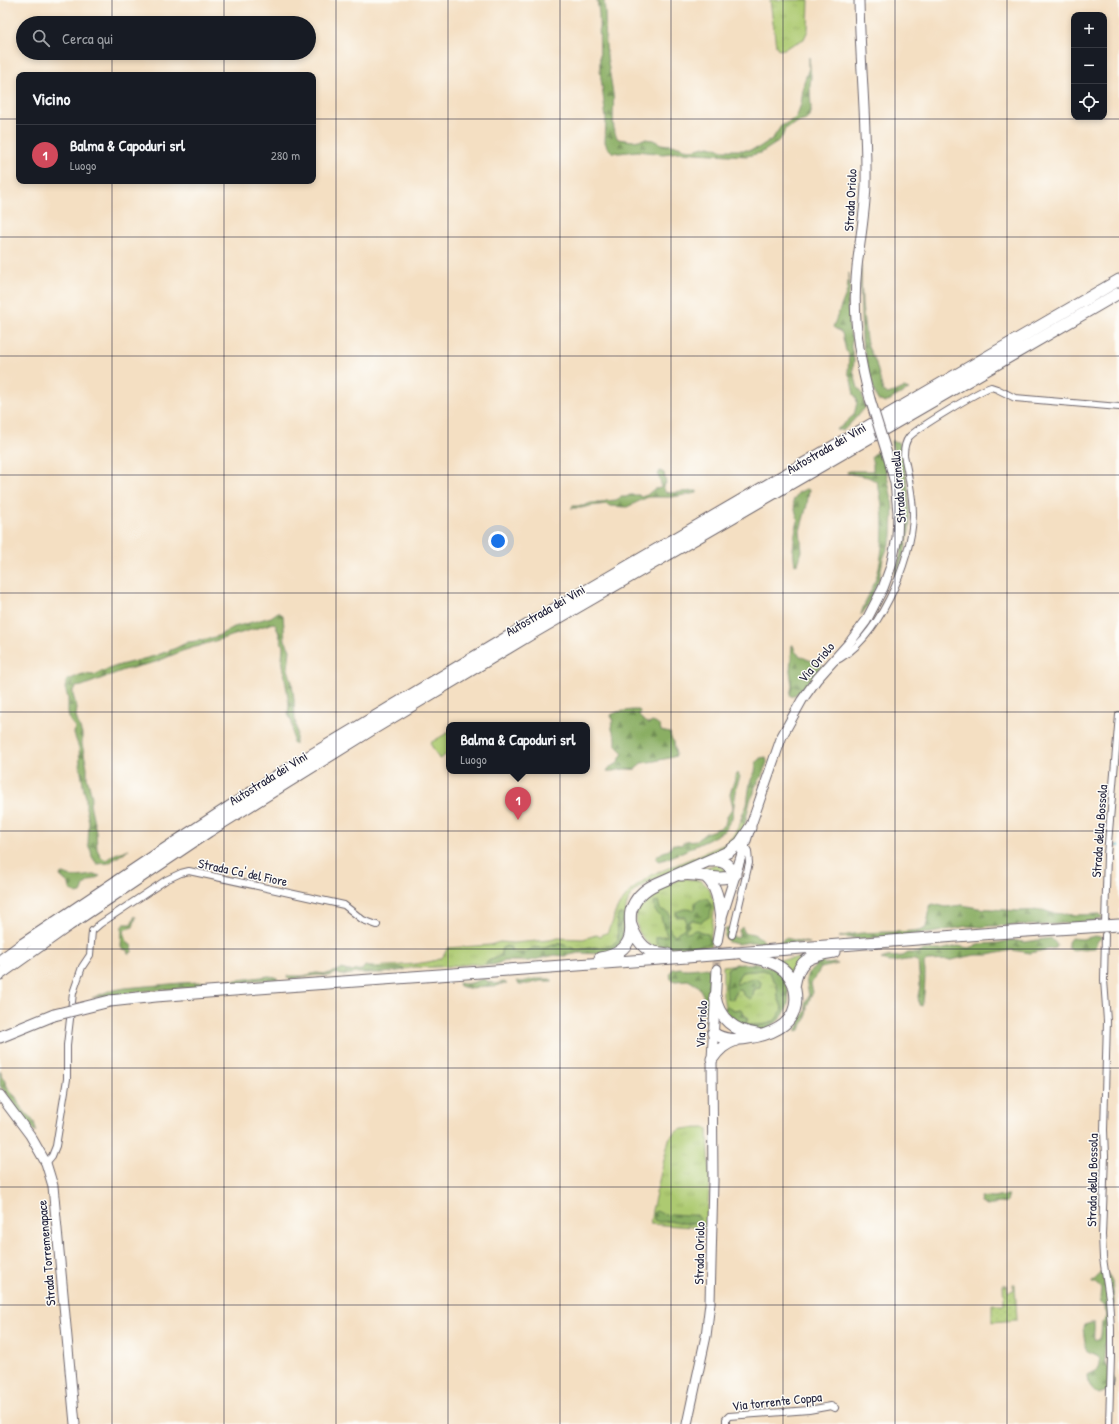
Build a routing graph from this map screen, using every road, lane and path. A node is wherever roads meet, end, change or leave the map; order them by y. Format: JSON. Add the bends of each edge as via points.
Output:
{"nodes":[{"id":1,"x":858,"y":0,"type":"edge"},
{"id":2,"x":1119,"y":280,"type":"edge"},
{"id":3,"x":1119,"y":293,"type":"edge"},
{"id":4,"x":870,"y":399,"type":"joint"},
{"id":5,"x":1119,"y":407,"type":"edge"},
{"id":6,"x":830,"y":664,"type":"junction"},
{"id":7,"x":1119,"y":715,"type":"edge"},
{"id":8,"x":750,"y":828,"type":"junction"},
{"id":9,"x":744,"y":846,"type":"junction"},
{"id":10,"x":707,"y":861,"type":"junction"},
{"id":11,"x":735,"y":875,"type":"junction"},
{"id":12,"x":673,"y":877,"type":"junction"},
{"id":13,"x":706,"y":877,"type":"junction"},
{"id":14,"x":721,"y":920,"type":"junction"},
{"id":15,"x":630,"y":924,"type":"junction"},
{"id":16,"x":1105,"y":924,"type":"dead end"},
{"id":17,"x":377,"y":925,"type":"dead end"},
{"id":18,"x":1119,"y":925,"type":"edge"},
{"id":19,"x":732,"y":934,"type":"dead end"},
{"id":20,"x":1105,"y":935,"type":"dead end"},
{"id":21,"x":717,"y":942,"type":"tunnel mouth"},
{"id":22,"x":842,"y":945,"type":"junction"},
{"id":23,"x":752,"y":955,"type":"junction"},
{"id":24,"x":687,"y":957,"type":"junction"},
{"id":25,"x":0,"y":961,"type":"edge"},
{"id":26,"x":589,"y":964,"type":"junction"},
{"id":27,"x":717,"y":969,"type":"tunnel mouth"},
{"id":28,"x":0,"y":974,"type":"edge"},
{"id":29,"x":794,"y":987,"type":"junction"},
{"id":30,"x":715,"y":996,"type":"junction"},
{"id":31,"x":736,"y":1028,"type":"junction"},
{"id":32,"x":713,"y":1034,"type":"junction"},
{"id":33,"x":763,"y":1035,"type":"junction"},
{"id":34,"x":0,"y":1036,"type":"edge"},
{"id":35,"x":738,"y":1040,"type":"junction"},
{"id":36,"x":712,"y":1059,"type":"junction"},
{"id":37,"x":712,"y":1081,"type":"joint"},
{"id":38,"x":0,"y":1095,"type":"edge"},
{"id":39,"x":46,"y":1163,"type":"junction"},
{"id":40,"x":835,"y":1408,"type":"dead end"},
{"id":41,"x":75,"y":1424,"type":"edge"},
{"id":42,"x":687,"y":1424,"type":"edge"},
{"id":43,"x":726,"y":1424,"type":"edge"},
{"id":44,"x":1109,"y":1424,"type":"edge"}],
"edges":[{"from":1,"to":4,"type":"street","name":"Strada Oriolo","via":[[866,185],[855,309],[860,357]]},
{"from":2,"to":25,"type":"highway","name":"Autostrada dei Vini","via":[[541,616],[296,763]]},
{"from":3,"to":28,"type":"highway","name":"Autostrada dei Vini","via":[[543,627],[371,730],[209,831]]},
{"from":4,"to":6,"type":"street","name":"Via Oriolo","bridge":true,"via":[[895,483],[898,512],[892,566],[866,621]]},
{"from":5,"to":6,"type":"street","name":"Strada Granella","via":[[1015,398],[991,387],[915,431],[904,448],[913,514],[910,544],[900,576],[873,626],[856,647]]},
{"from":6,"to":8,"type":"street","name":"Via Oriolo","via":[[802,700],[782,736]]},
{"from":7,"to":16,"type":"street","name":"Strada della Bossola","via":[[1107,854]]},
{"from":8,"to":9,"type":"street","name":"Via Oriolo"},
{"from":8,"to":10,"type":"highway","via":[[733,849]]},
{"from":9,"to":11,"type":"street","name":"Via Oriolo"},
{"from":9,"to":19,"type":"street","via":[[748,851],[749,863]]},
{"from":10,"to":11,"type":"highway","via":[[724,862]]},
{"from":10,"to":12,"type":"highway"},
{"from":11,"to":13,"type":"highway","via":[[724,879]]},
{"from":11,"to":14,"type":"street","name":"Via Oriolo"},
{"from":12,"to":13,"type":"highway","via":[[691,874]]},
{"from":12,"to":15,"type":"highway","via":[[650,886],[637,899],[632,909]]},
{"from":13,"to":14,"type":"highway","via":[[714,888]]},
{"from":14,"to":21,"type":"street","name":"Via Oriolo"},
{"from":15,"to":24,"type":"highway","via":[[635,936],[650,950]]},
{"from":15,"to":26,"type":"highway","via":[[628,942],[620,951]]},
{"from":17,"to":39,"type":"street","name":"Strada Ca' del Fiore","via":[[363,920],[344,906],[189,871],[166,880],[100,924],[92,931],[90,955],[82,967],[73,993],[67,1045],[67,1079],[60,1124],[56,1146]]},
{"from":18,"to":22,"type":"highway"},
{"from":20,"to":44,"type":"street","name":"Strada della Bossola","via":[[1104,980],[1107,1021],[1102,1235],[1111,1328]]},
{"from":22,"to":23,"type":"highway"},
{"from":22,"to":29,"type":"highway","via":[[836,952],[809,957],[803,962]]},
{"from":23,"to":24,"type":"highway","bridge":true,"via":[[736,953]]},
{"from":23,"to":29,"type":"highway","via":[[779,966],[788,975]]},
{"from":24,"to":26,"type":"highway"},
{"from":26,"to":34,"type":"highway","bridge":true,"via":[[194,993],[110,1002],[54,1015]]},
{"from":27,"to":30,"type":"street","name":"Via Oriolo"},
{"from":29,"to":33,"type":"highway","via":[[795,1005],[787,1022]]},
{"from":30,"to":31,"type":"highway","via":[[720,1012]]},
{"from":30,"to":32,"type":"street","name":"Via Oriolo"},
{"from":31,"to":32,"type":"highway"},
{"from":31,"to":33,"type":"highway","via":[[751,1034]]},
{"from":32,"to":35,"type":"highway","via":[[728,1040]]},
{"from":32,"to":36,"type":"street","name":"Via Oriolo"},
{"from":33,"to":35,"type":"highway"},
{"from":35,"to":36,"type":"highway","via":[[726,1044]]},
{"from":36,"to":37,"type":"street","name":"Via Oriolo"},
{"from":37,"to":42,"type":"street","name":"Strada Oriolo","via":[[710,1303],[706,1336]]},
{"from":38,"to":39,"type":"street","name":"Strada Torremenapace","via":[[30,1135]]},
{"from":39,"to":41,"type":"street","name":"Strada Torremenapace","via":[[53,1186]]},
{"from":40,"to":43,"type":"street","name":"Via torrente Coppa","via":[[831,1406],[729,1416]]}]}
